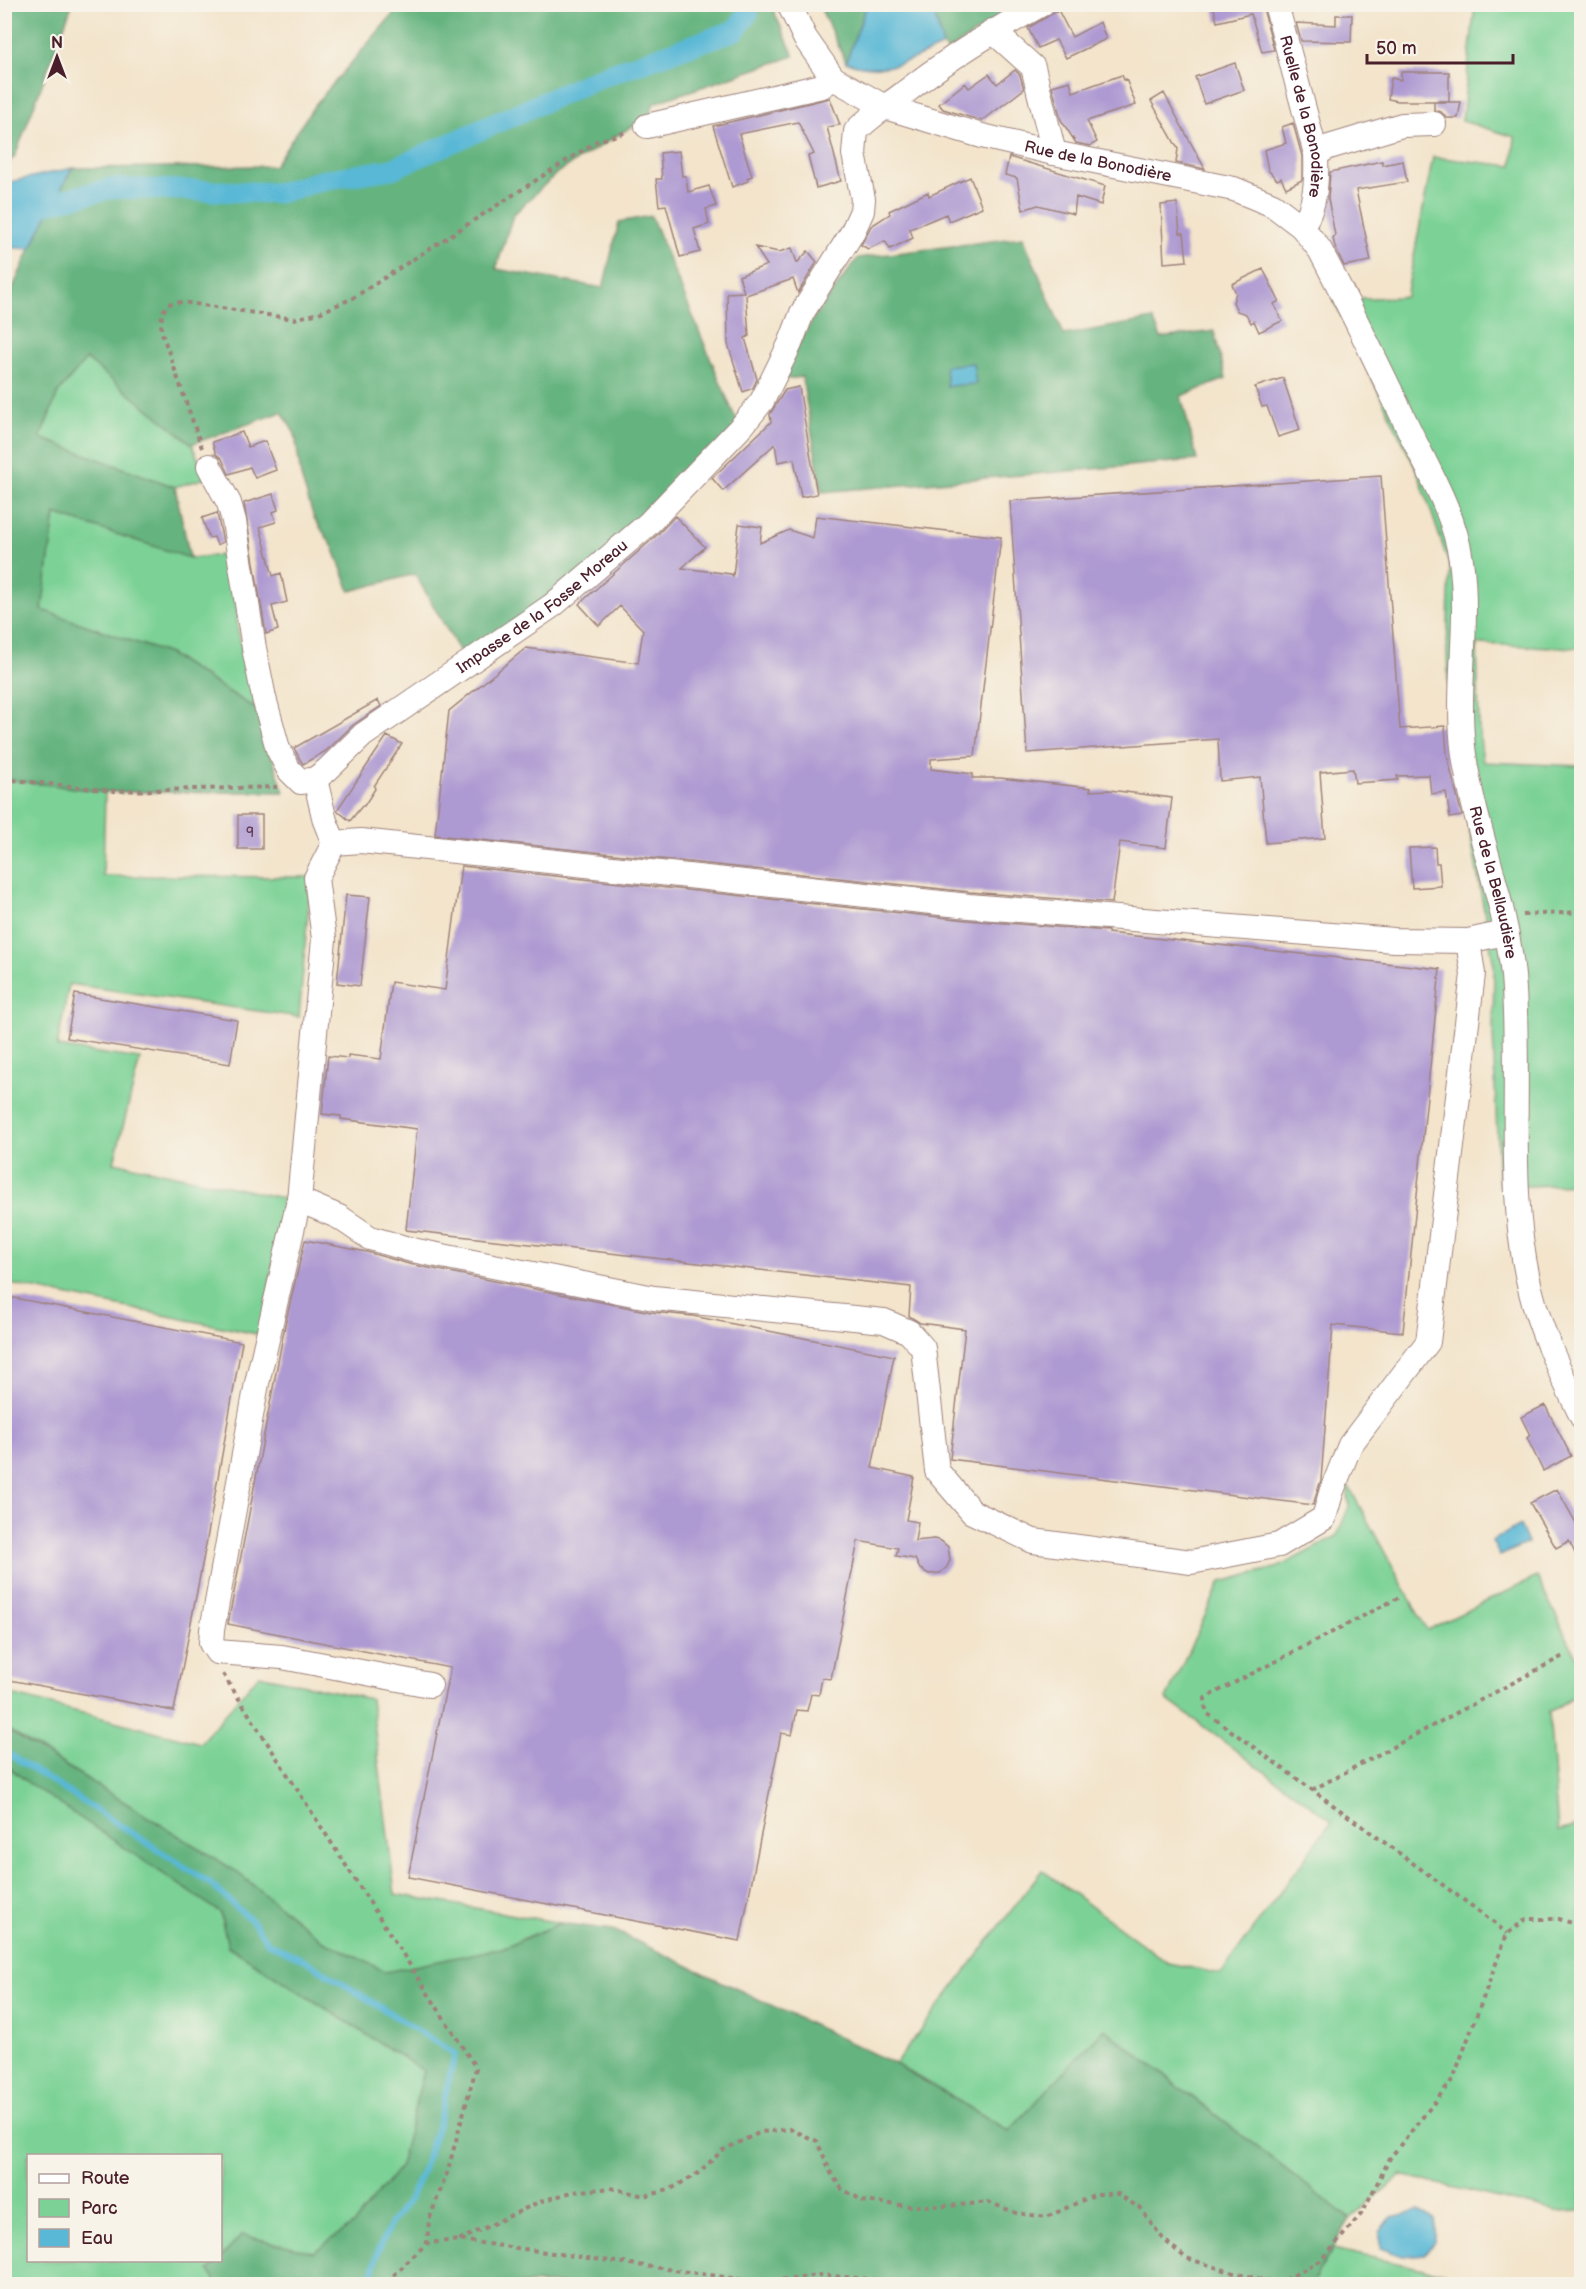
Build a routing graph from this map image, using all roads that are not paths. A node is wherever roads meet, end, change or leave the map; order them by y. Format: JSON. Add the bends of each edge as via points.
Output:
{"nodes":[{"id":1,"x":789,"y":4,"type":"edge"},
{"id":2,"x":1042,"y":4,"type":"edge"},
{"id":3,"x":1276,"y":4,"type":"edge"},
{"id":4,"x":993,"y":31,"type":"junction"},
{"id":5,"x":832,"y":78,"type":"junction"},
{"id":6,"x":885,"y":107,"type":"junction"},
{"id":7,"x":1434,"y":124,"type":"dead end"},
{"id":8,"x":647,"y":126,"type":"road end"},
{"id":9,"x":1054,"y":153,"type":"junction"},
{"id":10,"x":1316,"y":154,"type":"junction"},
{"id":11,"x":1302,"y":226,"type":"junction"},
{"id":12,"x":1374,"y":356,"type":"joint"},
{"id":13,"x":209,"y":466,"type":"road end"},
{"id":14,"x":308,"y":781,"type":"junction"},
{"id":15,"x":334,"y":843,"type":"junction"},
{"id":16,"x":1503,"y":924,"type":"junction"},
{"id":17,"x":1468,"y":941,"type":"junction"},
{"id":18,"x":299,"y":1200,"type":"junction"},
{"id":19,"x":1581,"y":1416,"type":"edge"},
{"id":20,"x":430,"y":1685,"type":"dead end"}],
"edges":[{"from":1,"to":5,"type":"street","name":"Rue de la Bonodière","via":[[805,38]]},
{"from":2,"to":4,"type":"street","name":"Impasse de la Fosse Moreau"},
{"from":3,"to":10,"type":"street","name":"Ruelle de la Bonodière"},
{"from":4,"to":6,"type":"street","name":"Impasse de la Fosse Moreau"},
{"from":4,"to":9,"type":"street","via":[[1033,67]]},
{"from":5,"to":6,"type":"street","name":"Rue de la Bonodière"},
{"from":5,"to":8,"type":"street","via":[[822,86]]},
{"from":6,"to":9,"type":"street","name":"Rue de la Bonodière"},
{"from":6,"to":14,"type":"street","name":"Impasse de la Fosse Moreau","via":[[864,122],[854,139],[862,211],[802,313],[762,401],[742,426],[648,524],[553,604],[363,735],[327,770]]},
{"from":7,"to":10,"type":"street","via":[[1402,125]]},
{"from":9,"to":11,"type":"street","name":"Rue de la Bonodière","via":[[1234,189],[1273,205]]},
{"from":10,"to":11,"type":"street","name":"Ruelle de la Bonodière","via":[[1313,198]]},
{"from":11,"to":12,"type":"street","name":"Rue de la Bonodière","via":[[1320,250]]},
{"from":12,"to":16,"type":"street","name":"Rue de la Bellaudière","via":[[1443,499],[1461,556],[1464,753]]},
{"from":13,"to":14,"type":"street","via":[[234,521],[254,648],[278,749],[289,770]]},
{"from":14,"to":15,"type":"street"},
{"from":15,"to":17,"type":"street","via":[[361,841],[981,907],[1394,940]]},
{"from":15,"to":18,"type":"street","via":[[316,878],[324,939]]},
{"from":16,"to":17,"type":"street"},
{"from":16,"to":19,"type":"street","name":"Rue de la Bellaudière","via":[[1512,975],[1518,1201],[1530,1291],[1559,1371]]},
{"from":17,"to":18,"type":"street","via":[[1473,974],[1428,1342],[1350,1444],[1324,1518],[1279,1545],[1191,1562],[1033,1541],[972,1512],[937,1471],[923,1348],[909,1332],[884,1321],[654,1298],[412,1250],[370,1238],[339,1217]]},
{"from":18,"to":20,"type":"street","via":[[257,1383],[212,1643],[217,1652],[282,1657]]}]}
